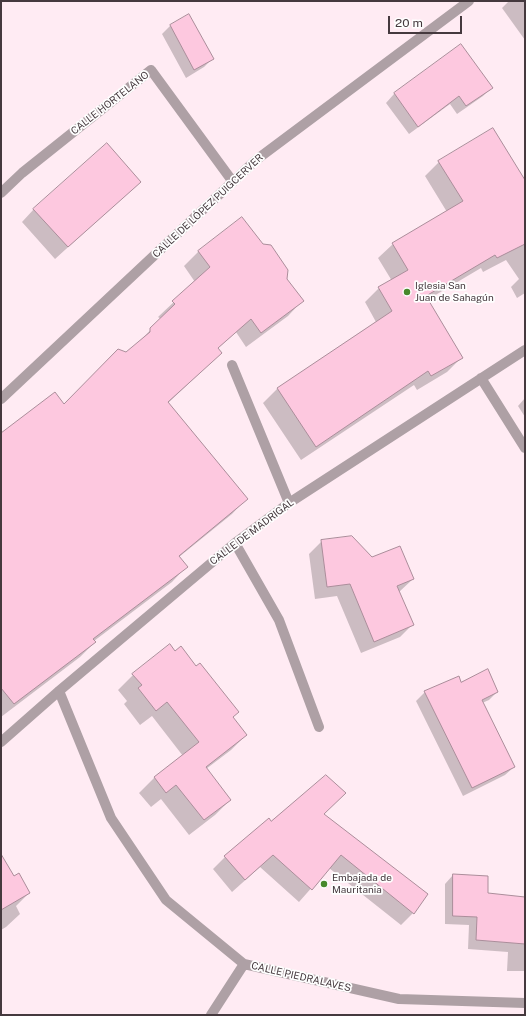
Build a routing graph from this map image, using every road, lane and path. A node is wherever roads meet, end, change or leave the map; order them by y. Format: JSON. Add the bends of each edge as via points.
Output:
{"nodes":[{"id":1,"x":468,"y":1,"type":"edge"},
{"id":2,"x":233,"y":182,"type":"junction"},
{"id":3,"x":1,"y":193,"type":"edge"},
{"id":4,"x":525,"y":350,"type":"edge"},
{"id":5,"x":232,"y":365,"type":"dead end"},
{"id":6,"x":481,"y":378,"type":"junction"},
{"id":7,"x":1,"y":399,"type":"edge"},
{"id":8,"x":525,"y":448,"type":"edge"},
{"id":9,"x":289,"y":503,"type":"junction"},
{"id":10,"x":235,"y":542,"type":"junction"},
{"id":11,"x":58,"y":691,"type":"junction"},
{"id":12,"x":319,"y":727,"type":"dead end"},
{"id":13,"x":1,"y":742,"type":"edge"},
{"id":14,"x":244,"y":964,"type":"junction"},
{"id":15,"x":525,"y":1004,"type":"edge"},
{"id":16,"x":211,"y":1015,"type":"edge"}],
"edges":[{"from":1,"to":2,"type":"street","name":"CALLE DE LÓPEZ PUIGCERVER","via":[[256,160]]},
{"from":2,"to":3,"type":"street","name":"CALLE HORTELANO","via":[[150,70],[22,173]]},
{"from":2,"to":7,"type":"street","name":"CALLE DE LÓPEZ PUIGCERVER"},
{"from":4,"to":6,"type":"street","name":"CALLE DE MADRIGAL"},
{"from":5,"to":9,"type":"street"},
{"from":6,"to":8,"type":"street"},
{"from":6,"to":9,"type":"street","name":"CALLE DE MADRIGAL"},
{"from":9,"to":10,"type":"street","name":"CALLE DE MADRIGAL"},
{"from":10,"to":11,"type":"street","name":"CALLE DE MADRIGAL"},
{"from":10,"to":12,"type":"street","via":[[279,620]]},
{"from":11,"to":13,"type":"street","name":"CALLE DE MADRIGAL"},
{"from":11,"to":14,"type":"street","name":"CALLE PIEDRALAVES","via":[[111,818],[166,900]]},
{"from":14,"to":15,"type":"street","name":"CALLE PIEDRALAVES","via":[[399,999]]},
{"from":14,"to":16,"type":"street"}]}
